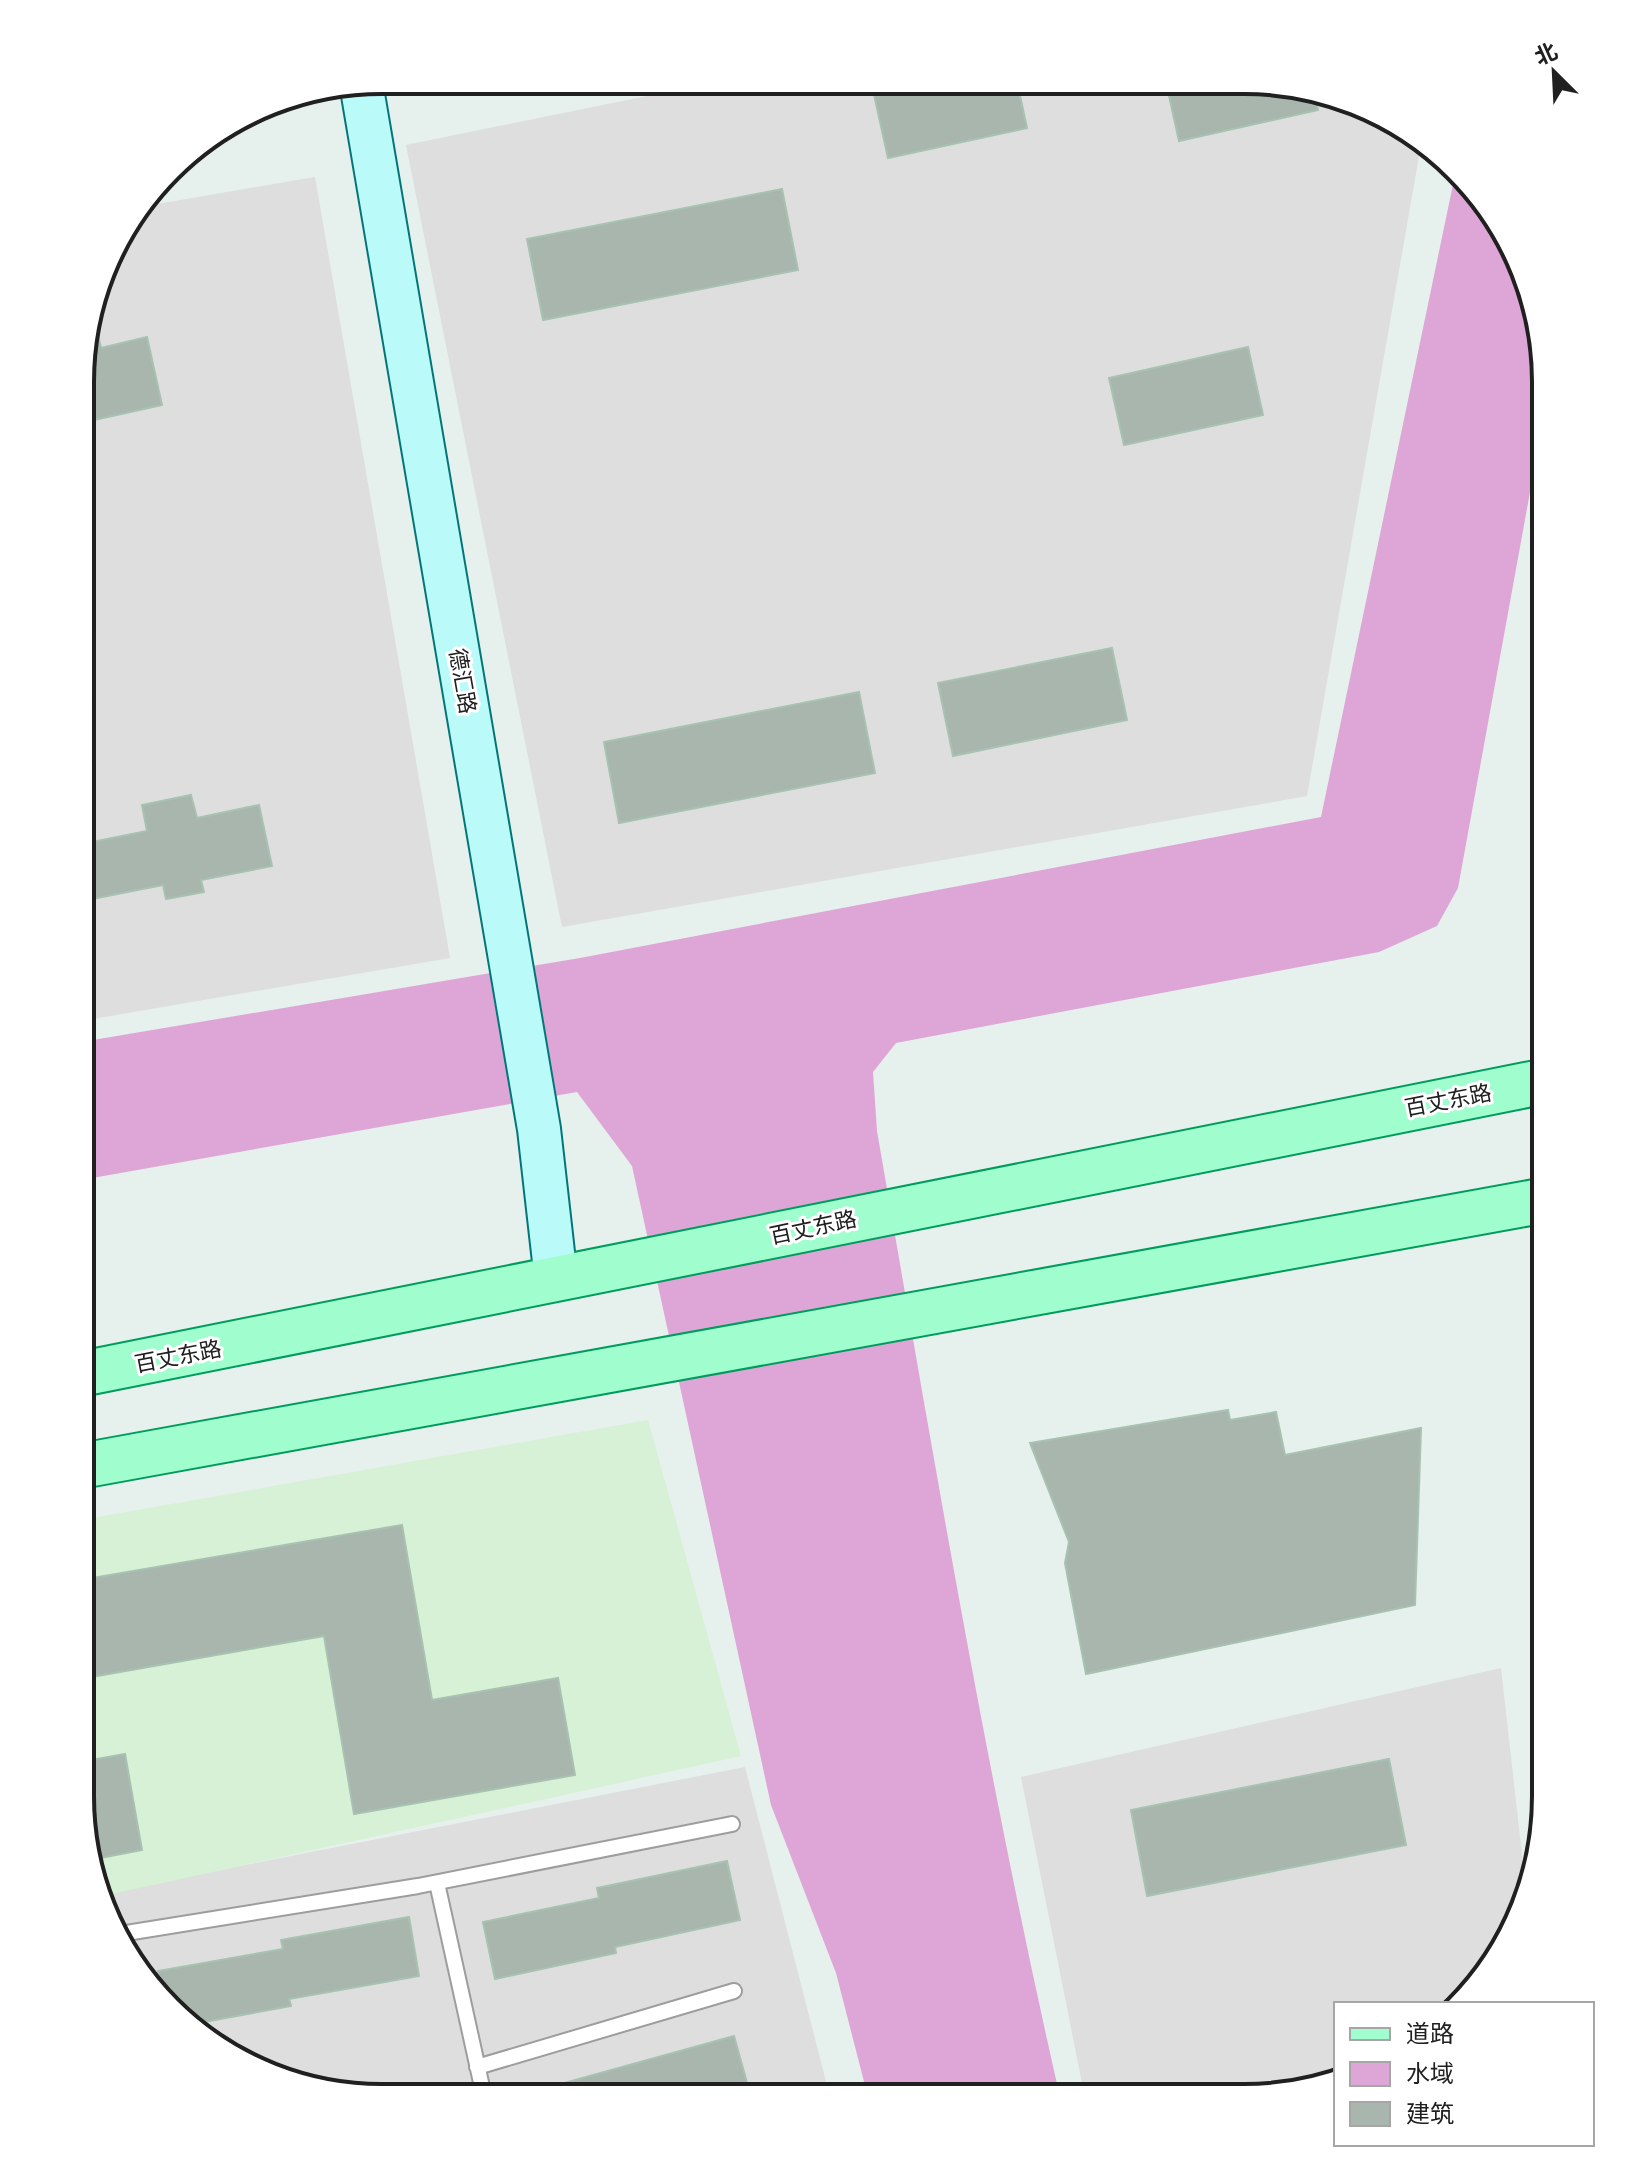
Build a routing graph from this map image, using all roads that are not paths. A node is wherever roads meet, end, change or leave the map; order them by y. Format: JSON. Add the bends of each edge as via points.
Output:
{"nodes":[{"id":1,"x":363,"y":95,"type":"edge"},
{"id":2,"x":1532,"y":1084,"type":"edge"},
{"id":3,"x":1532,"y":1203,"type":"edge"},
{"id":4,"x":556,"y":1279,"type":"junction"},
{"id":5,"x":94,"y":1371,"type":"edge"},
{"id":6,"x":94,"y":1464,"type":"edge"},
{"id":7,"x":732,"y":1824,"type":"dead end"},
{"id":8,"x":437,"y":1883,"type":"junction"},
{"id":9,"x":129,"y":1933,"type":"edge"},
{"id":10,"x":734,"y":1991,"type":"dead end"},
{"id":11,"x":477,"y":2067,"type":"junction"},
{"id":12,"x":481,"y":2084,"type":"edge"}],
"edges":[{"from":1,"to":4,"type":"street","name":"德汇路","via":[[539,1129]]},
{"from":2,"to":4,"type":"main road","name":"百丈东路"},
{"from":3,"to":6,"type":"main road"},
{"from":4,"to":5,"type":"main road","name":"百丈东路"},
{"from":7,"to":8,"type":"lane"},
{"from":8,"to":9,"type":"lane"},
{"from":8,"to":11,"type":"lane"},
{"from":10,"to":11,"type":"lane"},
{"from":11,"to":12,"type":"lane"}]}
